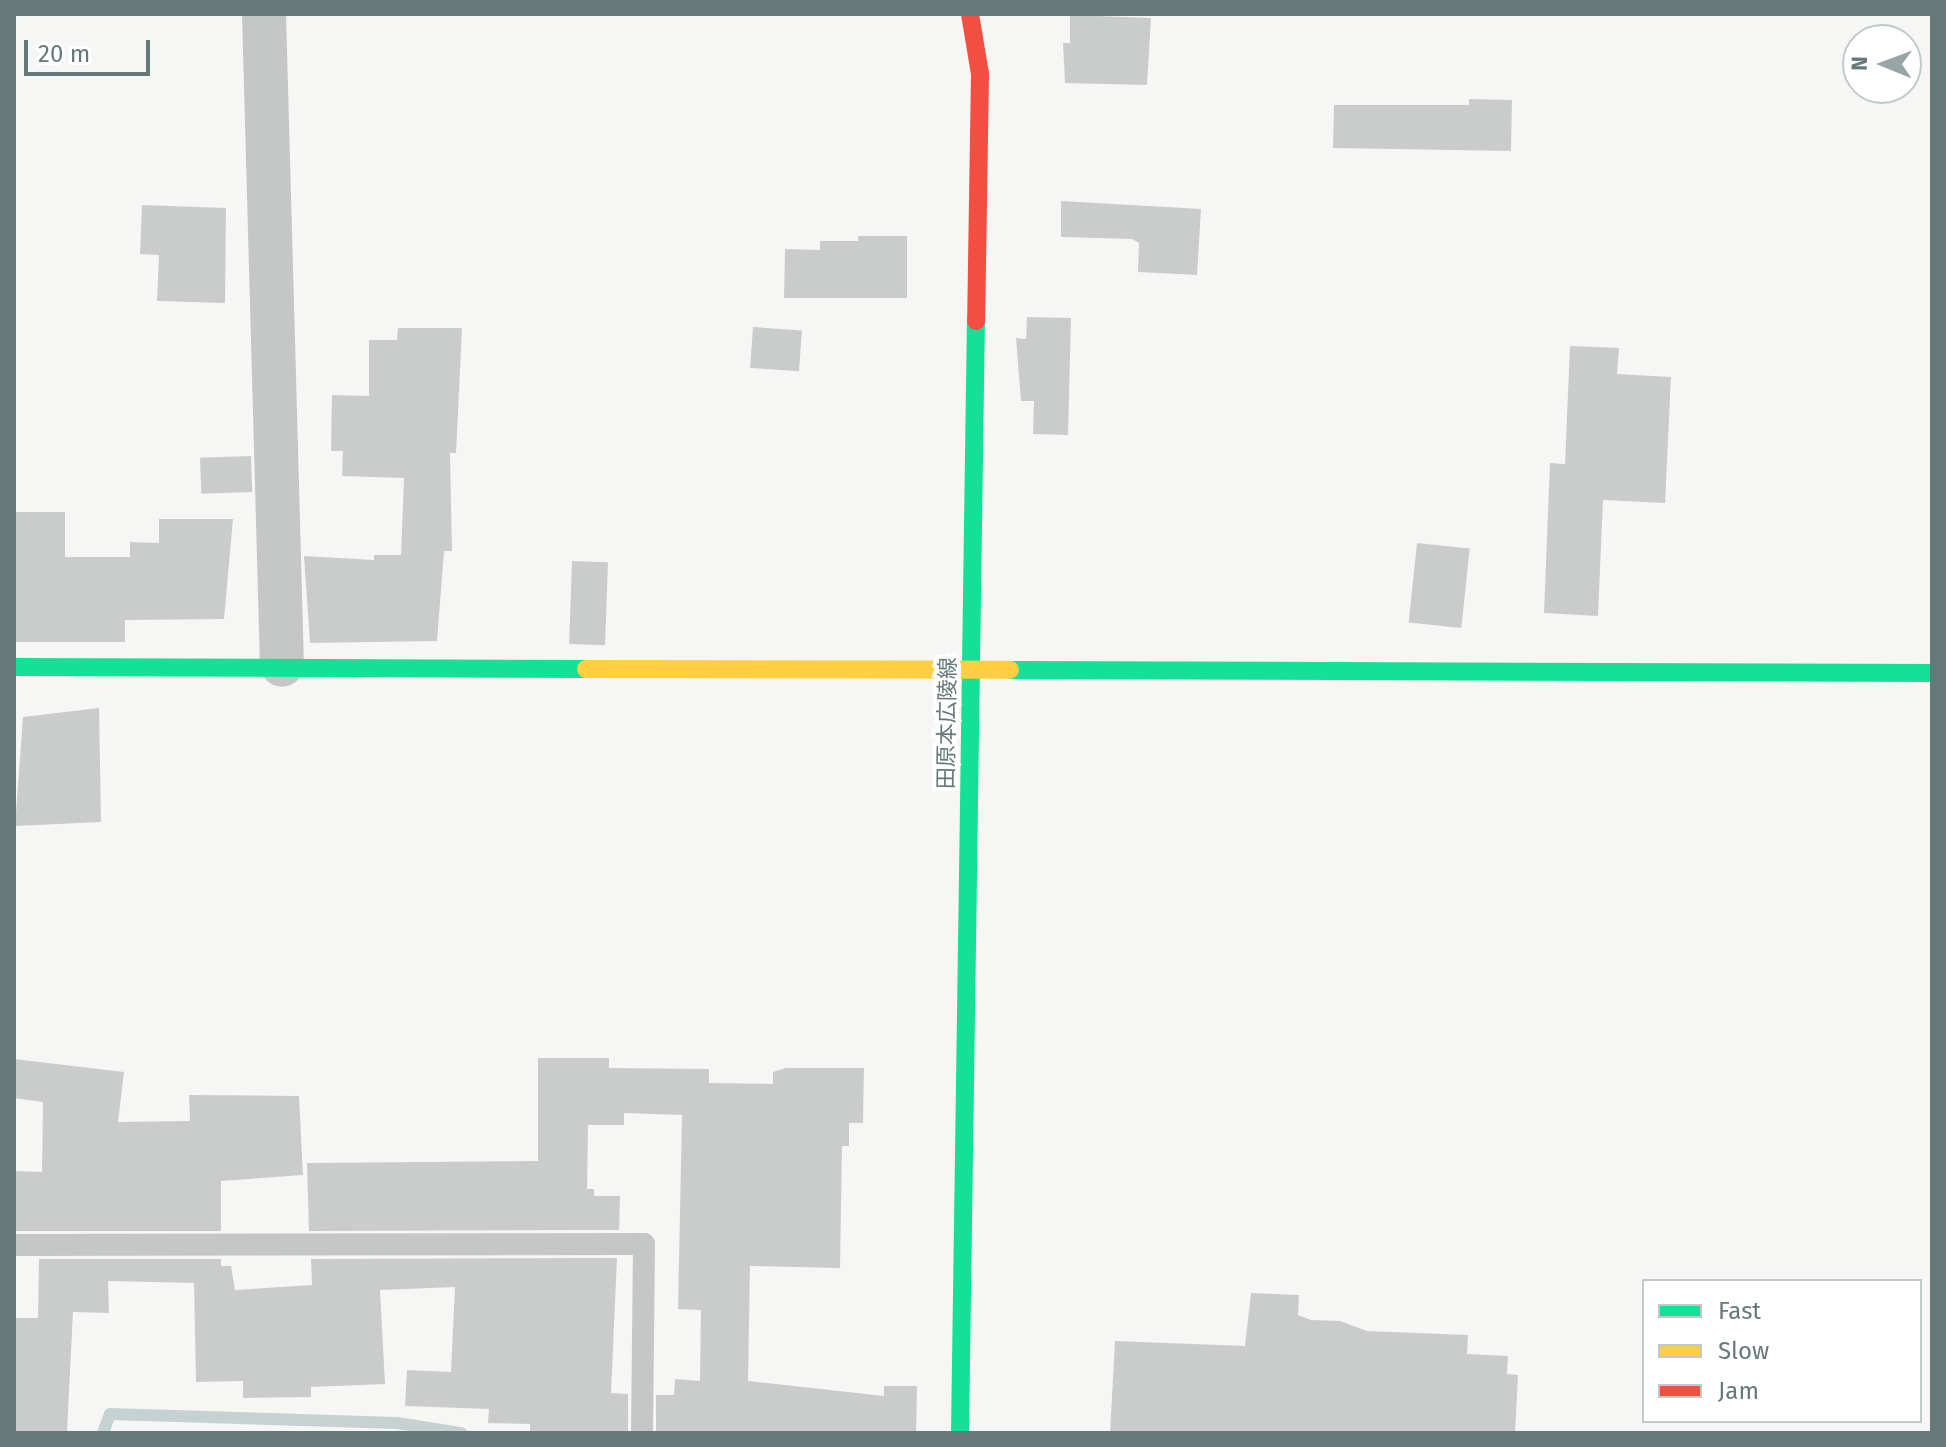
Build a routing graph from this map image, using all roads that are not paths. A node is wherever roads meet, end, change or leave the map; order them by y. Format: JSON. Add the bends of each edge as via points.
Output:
{"nodes":[{"id":1,"x":264,"y":14,"type":"edge"},
{"id":2,"x":970,"y":14,"type":"edge"},
{"id":3,"x":282,"y":665,"type":"junction"},
{"id":4,"x":14,"y":667,"type":"edge"},
{"id":5,"x":972,"y":672,"type":"junction"},
{"id":6,"x":1932,"y":673,"type":"edge"},
{"id":7,"x":14,"y":1245,"type":"edge"},
{"id":8,"x":642,"y":1433,"type":"edge"},
{"id":9,"x":960,"y":1433,"type":"edge"}],
"edges":[{"from":1,"to":3,"type":"street"},
{"from":2,"to":5,"type":"street","name":"田原本広陵線","via":[[980,74]]},
{"from":3,"to":4,"type":"street"},
{"from":3,"to":5,"type":"street"},
{"from":5,"to":6,"type":"street"},
{"from":5,"to":9,"type":"street","name":"田原本広陵線"},
{"from":7,"to":8,"type":"lane","via":[[644,1244]]}]}
